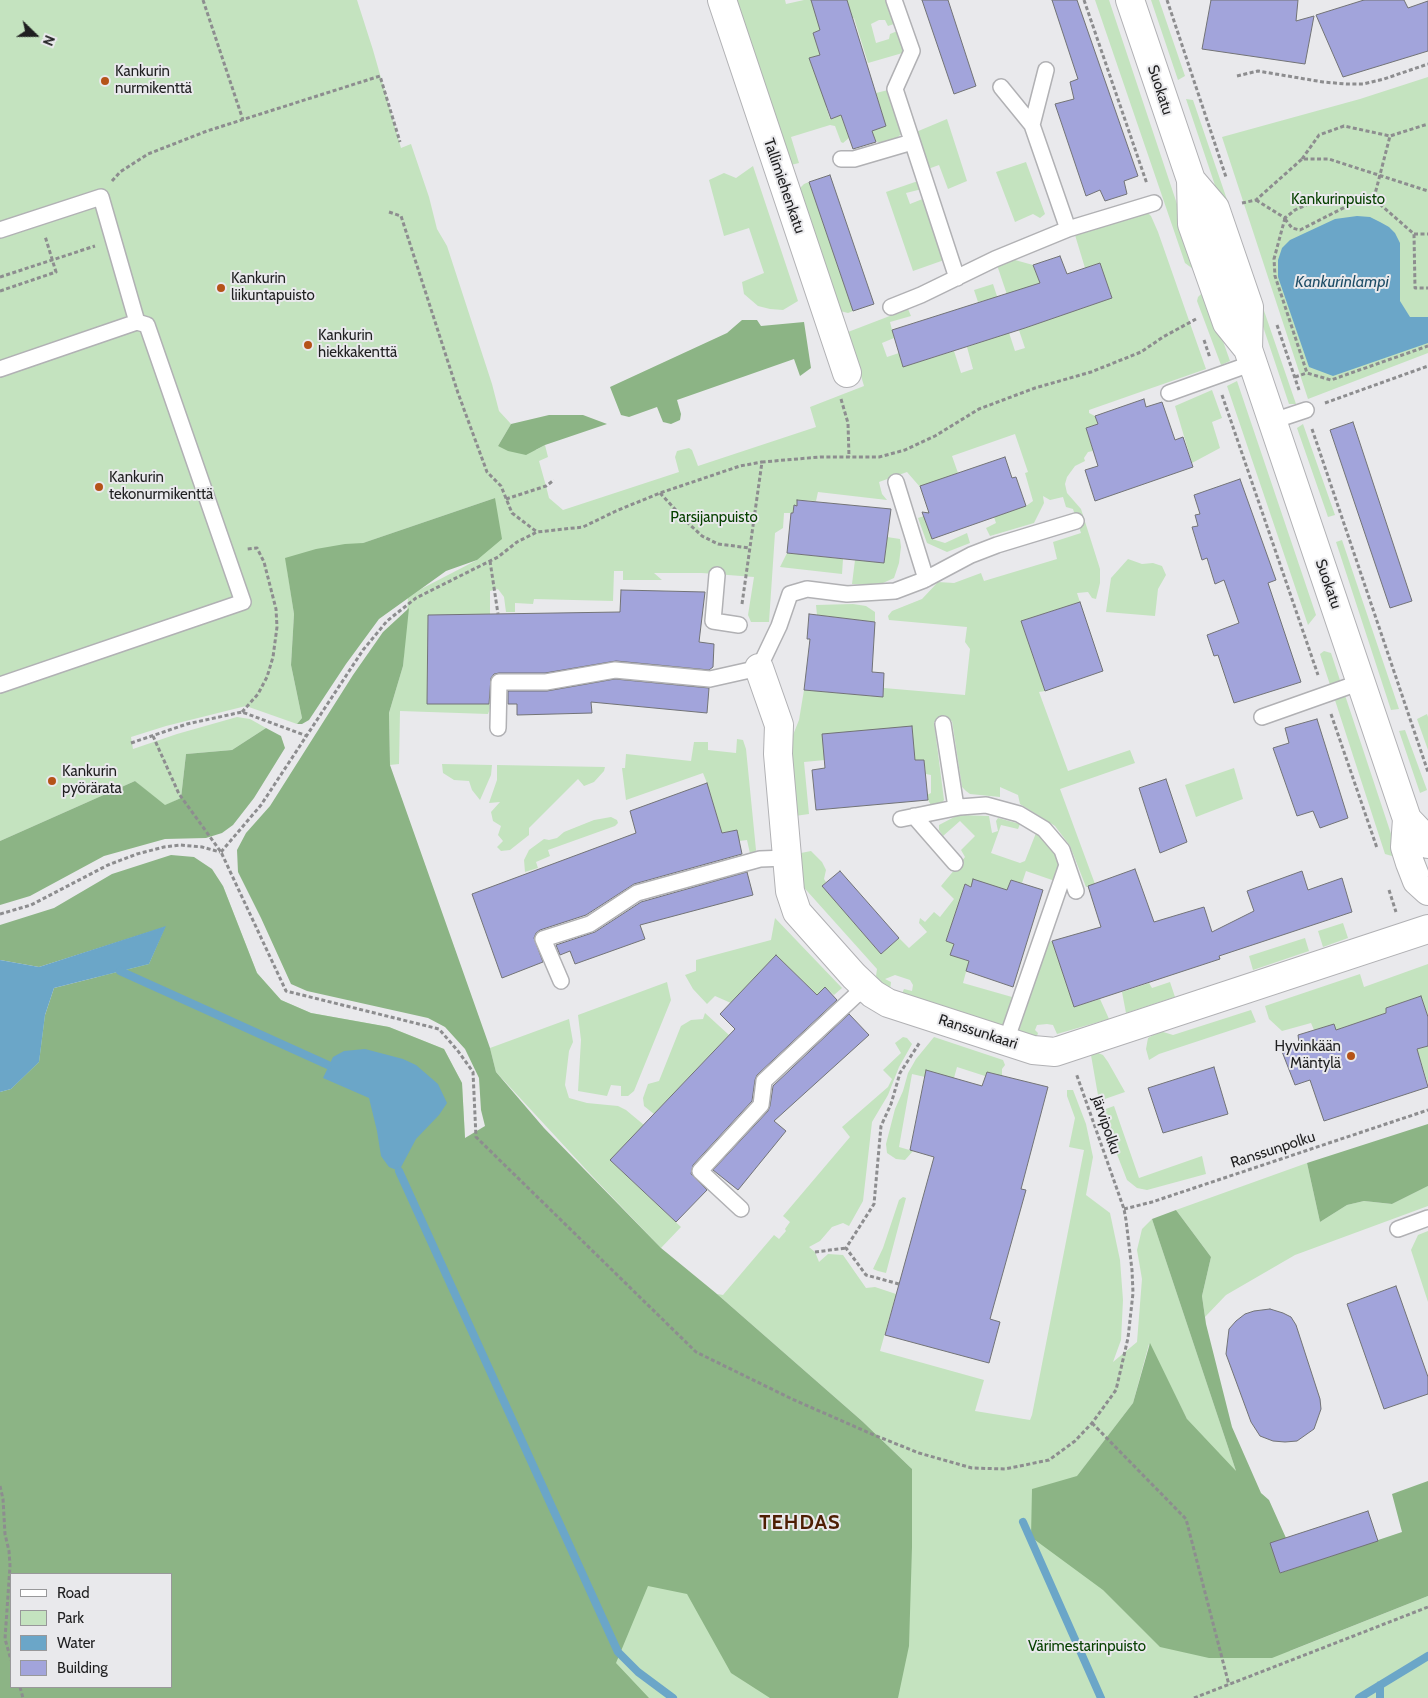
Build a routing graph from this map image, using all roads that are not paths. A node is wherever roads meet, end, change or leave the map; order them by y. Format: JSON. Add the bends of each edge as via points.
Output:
{"nodes":[{"id":1,"x":722,"y":0,"type":"edge"},
{"id":2,"x":894,"y":0,"type":"edge"},
{"id":3,"x":1130,"y":0,"type":"edge"},
{"id":4,"x":1046,"y":70,"type":"dead end"},
{"id":5,"x":1001,"y":87,"type":"dead end"},
{"id":6,"x":1032,"y":125,"type":"junction"},
{"id":7,"x":912,"y":142,"type":"junction"},
{"id":8,"x":841,"y":159,"type":"dead end"},
{"id":9,"x":1154,"y":202,"type":"road end"},
{"id":10,"x":0,"y":230,"type":"edge"},
{"id":11,"x":1068,"y":230,"type":"junction"},
{"id":12,"x":957,"y":278,"type":"junction"},
{"id":13,"x":891,"y":306,"type":"dead end"},
{"id":14,"x":137,"y":322,"type":"junction"},
{"id":15,"x":1251,"y":356,"type":"junction"},
{"id":16,"x":0,"y":369,"type":"edge"},
{"id":17,"x":847,"y":373,"type":"dead end"},
{"id":18,"x":1169,"y":393,"type":"dead end"},
{"id":19,"x":1306,"y":410,"type":"road end"},
{"id":20,"x":1273,"y":421,"type":"junction"},
{"id":21,"x":896,"y":482,"type":"dead end"},
{"id":22,"x":1076,"y":521,"type":"dead end"},
{"id":23,"x":718,"y":576,"type":"dead end"},
{"id":24,"x":926,"y":579,"type":"junction"},
{"id":25,"x":739,"y":625,"type":"road end"},
{"id":26,"x":759,"y":668,"type":"junction"},
{"id":27,"x":1362,"y":682,"type":"junction"},
{"id":28,"x":0,"y":685,"type":"edge"},
{"id":29,"x":1262,"y":717,"type":"dead end"},
{"id":30,"x":943,"y":724,"type":"dead end"},
{"id":31,"x":498,"y":728,"type":"dead end"},
{"id":32,"x":956,"y":808,"type":"junction"},
{"id":33,"x":1407,"y":819,"type":"junction"},
{"id":34,"x":1428,"y":844,"type":"edge"},
{"id":35,"x":787,"y":858,"type":"junction"},
{"id":36,"x":955,"y":863,"type":"dead end"},
{"id":37,"x":1067,"y":865,"type":"junction"},
{"id":38,"x":1076,"y":891,"type":"dead end"},
{"id":39,"x":1428,"y":891,"type":"edge"},
{"id":40,"x":1418,"y":932,"type":"edge"},
{"id":41,"x":561,"y":981,"type":"dead end"},
{"id":42,"x":867,"y":988,"type":"junction"},
{"id":43,"x":1006,"y":1041,"type":"junction"},
{"id":44,"x":741,"y":1209,"type":"dead end"},
{"id":45,"x":1428,"y":1218,"type":"edge"},
{"id":46,"x":1398,"y":1229,"type":"dead end"}],
"edges":[{"from":1,"to":17,"type":"street","name":"Tallimiehenkatu"},
{"from":2,"to":7,"type":"lane","via":[[912,51],[895,89]]},
{"from":3,"to":15,"type":"street","name":"Suokatu","via":[[1191,180],[1192,224],[1227,323]]},
{"from":4,"to":6,"type":"lane"},
{"from":5,"to":6,"type":"lane"},
{"from":6,"to":11,"type":"lane"},
{"from":7,"to":8,"type":"lane","via":[[854,159]]},
{"from":7,"to":12,"type":"lane"},
{"from":9,"to":11,"type":"lane"},
{"from":10,"to":14,"type":"lane","via":[[101,197]]},
{"from":11,"to":12,"type":"lane","via":[[995,258]]},
{"from":12,"to":13,"type":"lane"},
{"from":14,"to":16,"type":"lane"},
{"from":14,"to":28,"type":"lane","via":[[147,324],[243,602]]},
{"from":15,"to":18,"type":"lane","via":[[1216,377]]},
{"from":15,"to":20,"type":"street","name":"Suokatu"},
{"from":19,"to":20,"type":"lane"},
{"from":20,"to":27,"type":"street","name":"Suokatu"},
{"from":21,"to":24,"type":"lane"},
{"from":22,"to":24,"type":"lane","via":[[971,555]]},
{"from":23,"to":25,"type":"lane","via":[[713,621]]},
{"from":24,"to":26,"type":"lane","via":[[895,591],[847,594],[807,589],[790,594]]},
{"from":26,"to":31,"type":"lane","via":[[710,680],[615,670],[546,682],[499,682]]},
{"from":26,"to":35,"type":"street","name":"Ranssunkaari","via":[[779,724],[778,754]]},
{"from":27,"to":29,"type":"lane"},
{"from":27,"to":33,"type":"street","name":"Suokatu"},
{"from":30,"to":32,"type":"lane"},
{"from":32,"to":36,"type":"lane","via":[[908,818]]},
{"from":32,"to":37,"type":"lane","via":[[986,805],[1019,814],[1044,829],[1062,850]]},
{"from":33,"to":34,"type":"street","name":"Suokatu"},
{"from":33,"to":39,"type":"street","name":"Suokatu","via":[[1405,846],[1416,881]]},
{"from":35,"to":41,"type":"lane","via":[[760,859],[637,893],[590,924],[543,939]]},
{"from":35,"to":42,"type":"street","name":"Ranssunkaari","via":[[790,892],[797,912]]},
{"from":37,"to":38,"type":"lane"},
{"from":37,"to":43,"type":"lane"},
{"from":40,"to":43,"type":"street","name":"Ranssunkaari","via":[[1068,1049],[1043,1051]]},
{"from":42,"to":43,"type":"street","name":"Ranssunkaari","via":[[888,1003]]},
{"from":42,"to":44,"type":"lane","via":[[764,1081],[761,1105],[700,1171]]},
{"from":45,"to":46,"type":"lane"}]}
